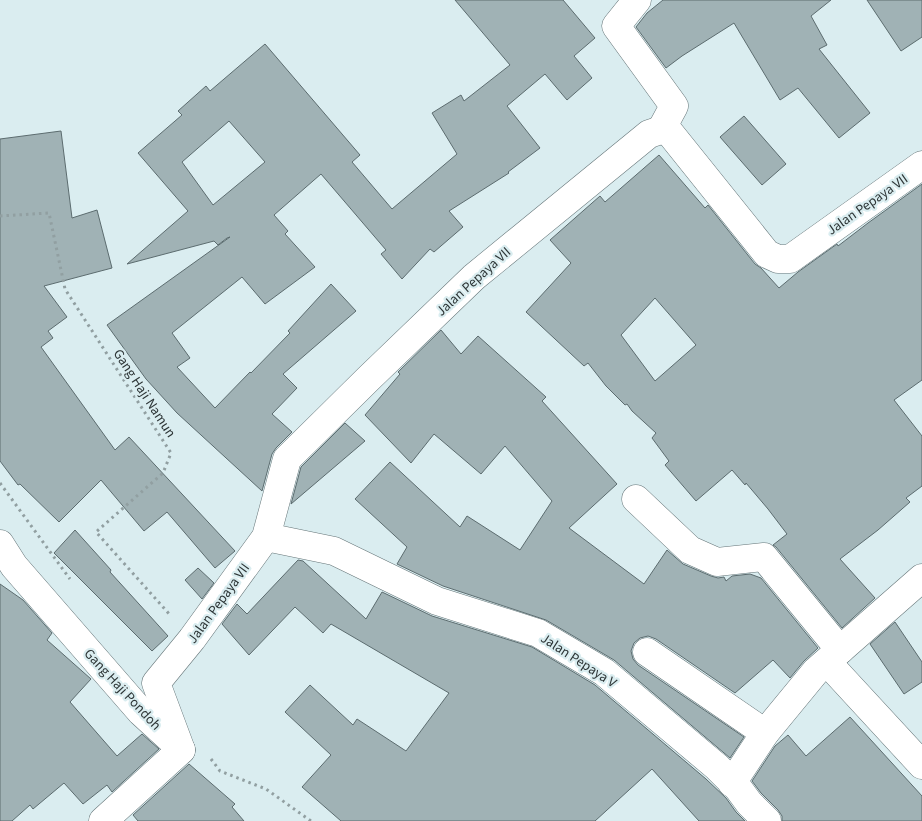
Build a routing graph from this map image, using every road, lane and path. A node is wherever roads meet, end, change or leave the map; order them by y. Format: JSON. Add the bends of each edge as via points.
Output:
{"nodes":[{"id":1,"x":637,"y":0,"type":"edge"},
{"id":2,"x":661,"y":130,"type":"junction"},
{"id":3,"x":922,"y":165,"type":"edge"},
{"id":4,"x":0,"y":216,"type":"edge"},
{"id":5,"x":0,"y":483,"type":"edge"},
{"id":6,"x":636,"y":499,"type":"dead end"},
{"id":7,"x":266,"y":537,"type":"junction"},
{"id":8,"x":0,"y":544,"type":"edge"},
{"id":9,"x":922,"y":578,"type":"edge"},
{"id":10,"x":72,"y":582,"type":"dead end"},
{"id":11,"x":192,"y":639,"type":"junction"},
{"id":12,"x":647,"y":652,"type":"dead end"},
{"id":13,"x":833,"y":656,"type":"junction"},
{"id":14,"x":765,"y":734,"type":"junction"},
{"id":15,"x":181,"y":750,"type":"junction"},
{"id":16,"x":208,"y":755,"type":"dead end"},
{"id":17,"x":922,"y":765,"type":"edge"},
{"id":18,"x":732,"y":783,"type":"junction"},
{"id":19,"x":103,"y":821,"type":"edge"},
{"id":20,"x":311,"y":821,"type":"edge"},
{"id":21,"x":767,"y":821,"type":"edge"}],
"edges":[{"from":1,"to":2,"type":"street","via":[[616,26],[674,106]]},
{"from":2,"to":3,"type":"street","name":"Jalan Pepaya VII","via":[[670,133],[767,254],[778,259],[790,259]]},
{"from":2,"to":7,"type":"street","name":"Jalan Pepaya VII","via":[[649,134],[474,277],[287,458]]},
{"from":4,"to":11,"type":"path","name":"Gang Haji Namun","via":[[49,213],[65,290],[171,453],[163,473],[96,532]]},
{"from":5,"to":10,"type":"path"},
{"from":6,"to":13,"type":"street","via":[[690,550],[717,562],[764,558]]},
{"from":7,"to":11,"type":"street","name":"Jalan Pepaya VII"},
{"from":7,"to":18,"type":"street","name":"Jalan Pepaya V","via":[[334,551],[437,601],[538,633],[604,672]]},
{"from":8,"to":15,"type":"street","name":"Gang Haji Pondoh","via":[[14,566],[141,712]]},
{"from":9,"to":13,"type":"street"},
{"from":11,"to":15,"type":"street","name":"Jalan Pepaya VII","via":[[156,683]]},
{"from":12,"to":14,"type":"street"},
{"from":13,"to":14,"type":"street","via":[[816,671]]},
{"from":13,"to":17,"type":"street"},
{"from":14,"to":18,"type":"street"},
{"from":15,"to":19,"type":"street"},
{"from":16,"to":20,"type":"path","via":[[220,771],[266,789]]},
{"from":18,"to":21,"type":"street","name":"Jalan Pepaya V"}]}
